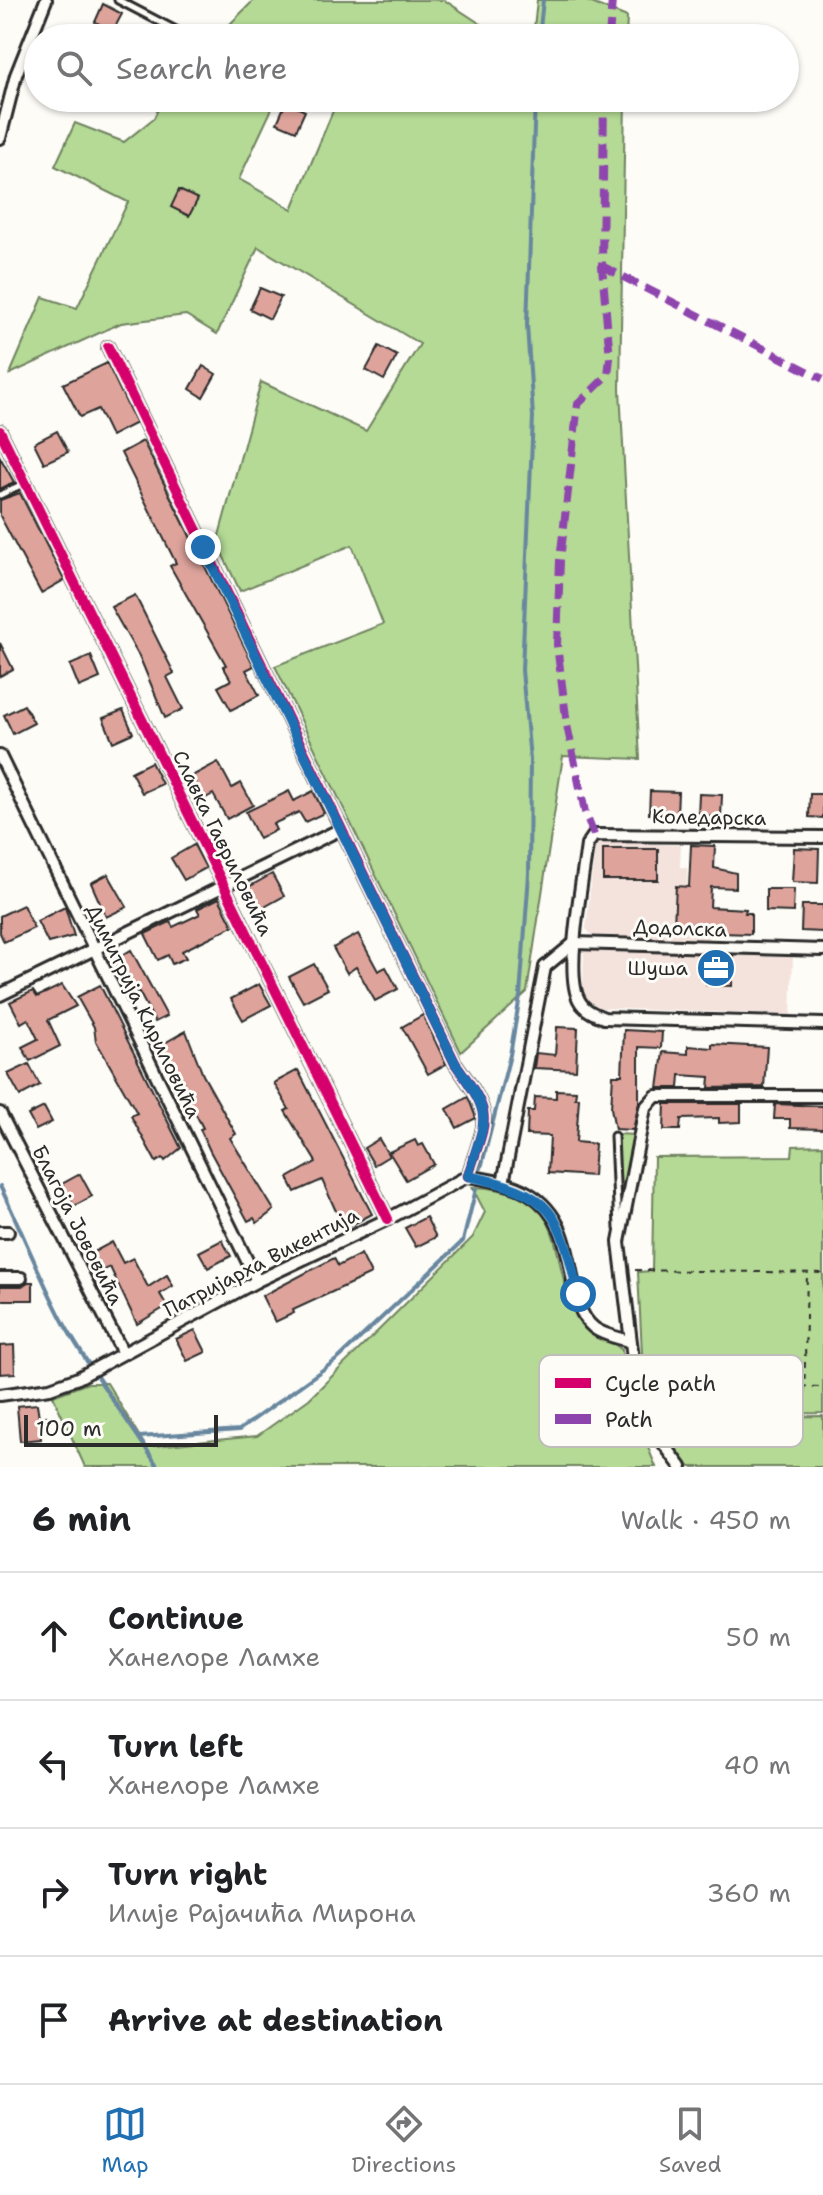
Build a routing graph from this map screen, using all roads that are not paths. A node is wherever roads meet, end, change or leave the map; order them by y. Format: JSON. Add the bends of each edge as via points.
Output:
{"nodes":[{"id":1,"x":46,"y":0,"type":"edge"},
{"id":2,"x":118,"y":0,"type":"edge"},
{"id":3,"x":36,"y":24,"type":"edge"},
{"id":4,"x":164,"y":24,"type":"edge"},
{"id":5,"x":24,"y":55,"type":"edge"},
{"id":6,"x":0,"y":138,"type":"edge"},
{"id":7,"x":108,"y":347,"type":"dead end"},
{"id":8,"x":0,"y":431,"type":"edge"},
{"id":9,"x":26,"y":482,"type":"junction"},
{"id":10,"x":0,"y":495,"type":"edge"},
{"id":11,"x":0,"y":756,"type":"edge"},
{"id":12,"x":341,"y":829,"type":"junction"},
{"id":13,"x":823,"y":837,"type":"edge"},
{"id":14,"x":224,"y":886,"type":"junction"},
{"id":15,"x":574,"y":943,"type":"junction"},
{"id":16,"x":94,"y":950,"type":"junction"},
{"id":17,"x":823,"y":950,"type":"edge"},
{"id":18,"x":545,"y":967,"type":"junction"},
{"id":19,"x":575,"y":970,"type":"junction"},
{"id":20,"x":0,"y":995,"type":"edge"},
{"id":21,"x":823,"y":1024,"type":"edge"},
{"id":22,"x":823,"y":1096,"type":"edge"},
{"id":23,"x":0,"y":1113,"type":"edge"},
{"id":24,"x":614,"y":1136,"type":"dead end"},
{"id":25,"x":468,"y":1176,"type":"junction"},
{"id":26,"x":503,"y":1183,"type":"junction"},
{"id":27,"x":388,"y":1219,"type":"junction"},
{"id":28,"x":619,"y":1242,"type":"junction"},
{"id":29,"x":0,"y":1278,"type":"edge"},
{"id":30,"x":21,"y":1278,"type":"dead end"},
{"id":31,"x":257,"y":1281,"type":"junction"},
{"id":32,"x":629,"y":1341,"type":"junction"},
{"id":33,"x":123,"y":1353,"type":"junction"},
{"id":34,"x":631,"y":1355,"type":"edge"},
{"id":35,"x":0,"y":1395,"type":"edge"},
{"id":36,"x":666,"y":1447,"type":"edge"},
{"id":37,"x":681,"y":1467,"type":"edge"}],
"edges":[{"from":1,"to":3,"type":"street"},
{"from":2,"to":4,"type":"lane"},
{"from":5,"to":6,"type":"street"},
{"from":7,"to":12,"type":"street"},
{"from":8,"to":9,"type":"street","name":"Славка Гавриловића"},
{"from":9,"to":10,"type":"lane"},
{"from":9,"to":14,"type":"street","name":"Славка Гавриловића"},
{"from":11,"to":16,"type":"street","name":"Димитрија Кириловића"},
{"from":12,"to":14,"type":"street"},
{"from":12,"to":25,"type":"street","via":[[455,1063],[485,1110]]},
{"from":13,"to":15,"type":"street","name":"Коледарска","via":[[594,835],[587,845]]},
{"from":14,"to":16,"type":"street"},
{"from":14,"to":27,"type":"street","name":"Славка Гавриловића"},
{"from":15,"to":17,"type":"street","name":"Додолска"},
{"from":15,"to":18,"type":"street"},
{"from":15,"to":19,"type":"street"},
{"from":16,"to":20,"type":"street"},
{"from":16,"to":31,"type":"street","name":"Димитрија Кириловића"},
{"from":18,"to":19,"type":"street","via":[[557,964]]},
{"from":18,"to":26,"type":"street"},
{"from":19,"to":21,"type":"street","via":[[579,1001],[589,1013],[604,1018]]},
{"from":22,"to":28,"type":"street","via":[[650,1099]]},
{"from":23,"to":33,"type":"street","name":"Благоја Јововића"},
{"from":24,"to":28,"type":"lane"},
{"from":25,"to":26,"type":"street"},
{"from":25,"to":27,"type":"street","name":"Патријарха Викентија"},
{"from":26,"to":32,"type":"street","via":[[535,1197],[556,1219],[585,1318],[602,1332]]},
{"from":27,"to":31,"type":"street","name":"Патријарха Викентија"},
{"from":28,"to":32,"type":"street"},
{"from":29,"to":30,"type":"street"},
{"from":31,"to":33,"type":"street","name":"Патријарха Викентија"},
{"from":32,"to":34,"type":"street"},
{"from":33,"to":35,"type":"street","name":"Патријарха Викентија","via":[[50,1388]]},
{"from":36,"to":37,"type":"street"}]}
